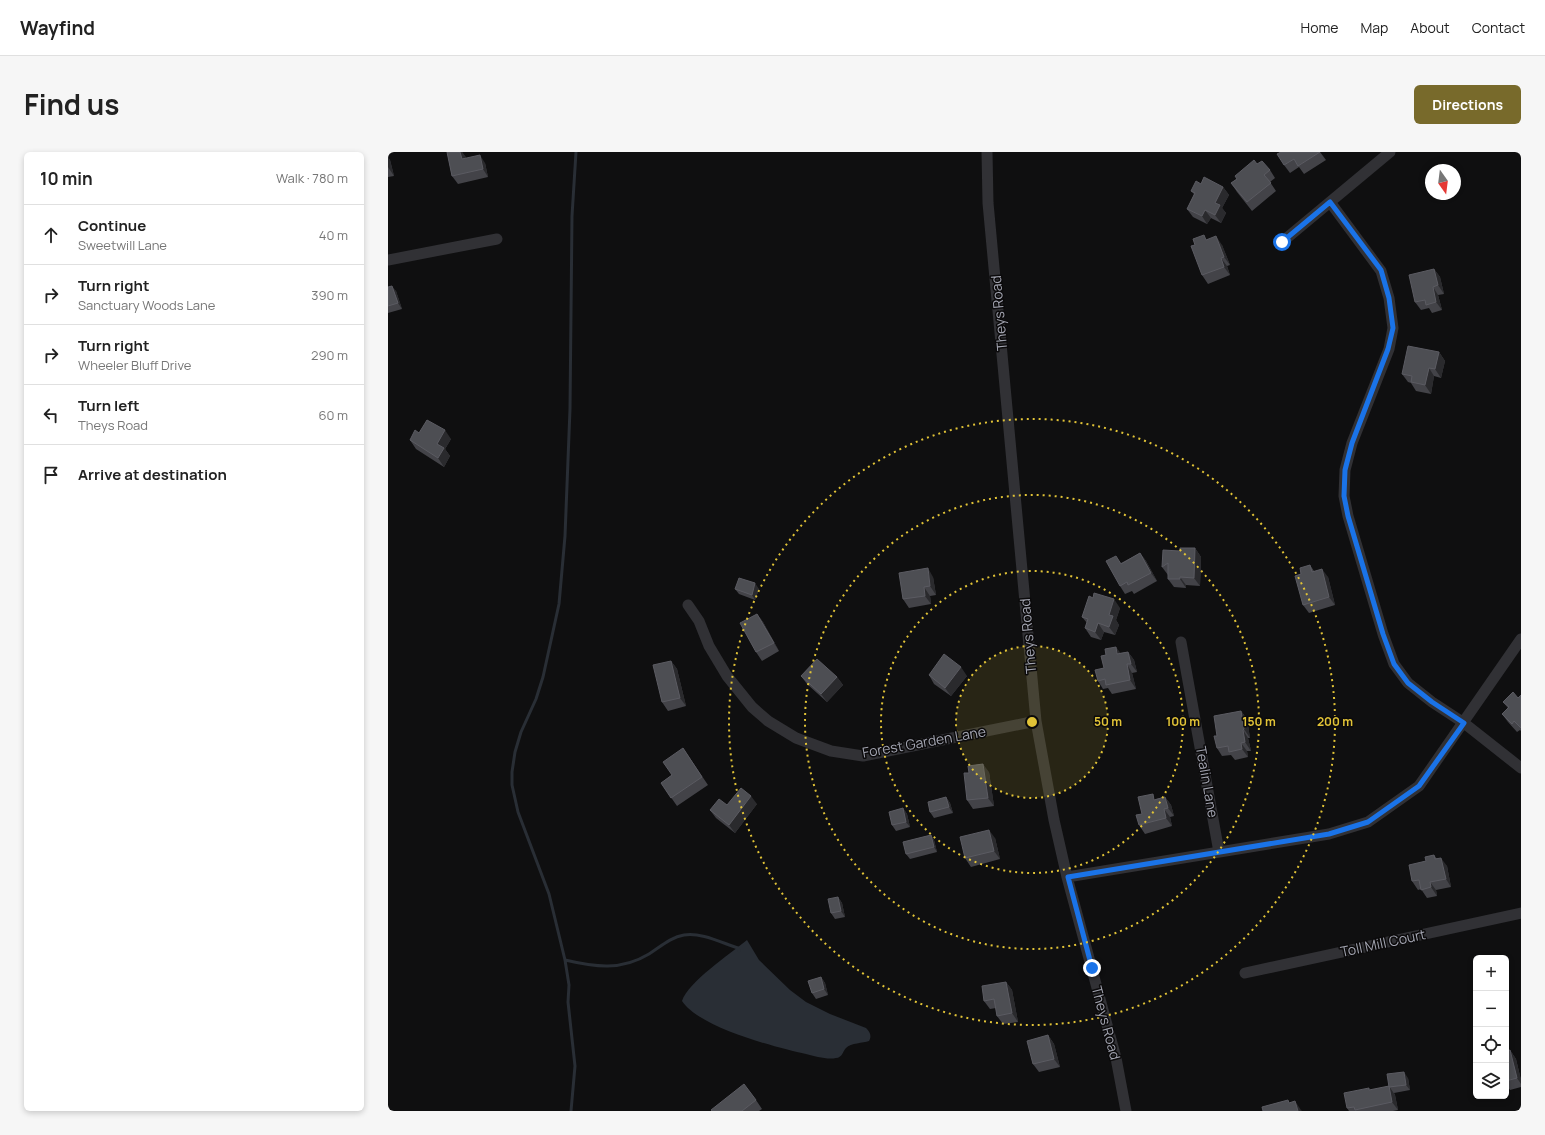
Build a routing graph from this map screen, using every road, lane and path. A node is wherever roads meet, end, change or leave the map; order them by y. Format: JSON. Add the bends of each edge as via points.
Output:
{"nodes":[{"id":1,"x":987,"y":152,"type":"edge"},
{"id":2,"x":1390,"y":152,"type":"edge"},
{"id":3,"x":1330,"y":202,"type":"junction"},
{"id":4,"x":498,"y":238,"type":"dead end"},
{"id":5,"x":1282,"y":242,"type":"dead end"},
{"id":6,"x":388,"y":260,"type":"edge"},
{"id":7,"x":688,"y":605,"type":"dead end"},
{"id":8,"x":1521,"y":639,"type":"edge"},
{"id":9,"x":1181,"y":642,"type":"dead end"},
{"id":10,"x":1036,"y":721,"type":"junction"},
{"id":11,"x":1464,"y":723,"type":"junction"},
{"id":12,"x":1521,"y":768,"type":"edge"},
{"id":13,"x":1219,"y":852,"type":"junction"},
{"id":14,"x":1068,"y":877,"type":"junction"},
{"id":15,"x":1521,"y":913,"type":"edge"},
{"id":16,"x":1245,"y":972,"type":"dead end"},
{"id":17,"x":1126,"y":1111,"type":"edge"}],
"edges":[{"from":1,"to":10,"type":"street","name":"Theys Road","via":[[988,203]]},
{"from":2,"to":3,"type":"street"},
{"from":3,"to":5,"type":"street"},
{"from":3,"to":11,"type":"street","via":[[1381,270],[1389,298],[1393,328],[1388,349],[1352,443],[1345,470],[1344,496],[1348,516],[1394,664],[1408,683]]},
{"from":4,"to":6,"type":"street"},
{"from":7,"to":10,"type":"street","name":"Forest Garden Lane","via":[[699,620],[709,646],[726,676],[752,707],[796,738],[831,751],[863,756]]},
{"from":8,"to":11,"type":"street"},
{"from":9,"to":13,"type":"street","name":"Tealin Lane"},
{"from":10,"to":14,"type":"street","name":"Theys Road","via":[[1054,820]]},
{"from":11,"to":12,"type":"street"},
{"from":11,"to":13,"type":"street","via":[[1419,786],[1368,822],[1329,834]]},
{"from":13,"to":14,"type":"street"},
{"from":14,"to":17,"type":"street","name":"Theys Road","via":[[1116,1058]]},
{"from":15,"to":16,"type":"street","name":"Toll Mill Court"}]}
